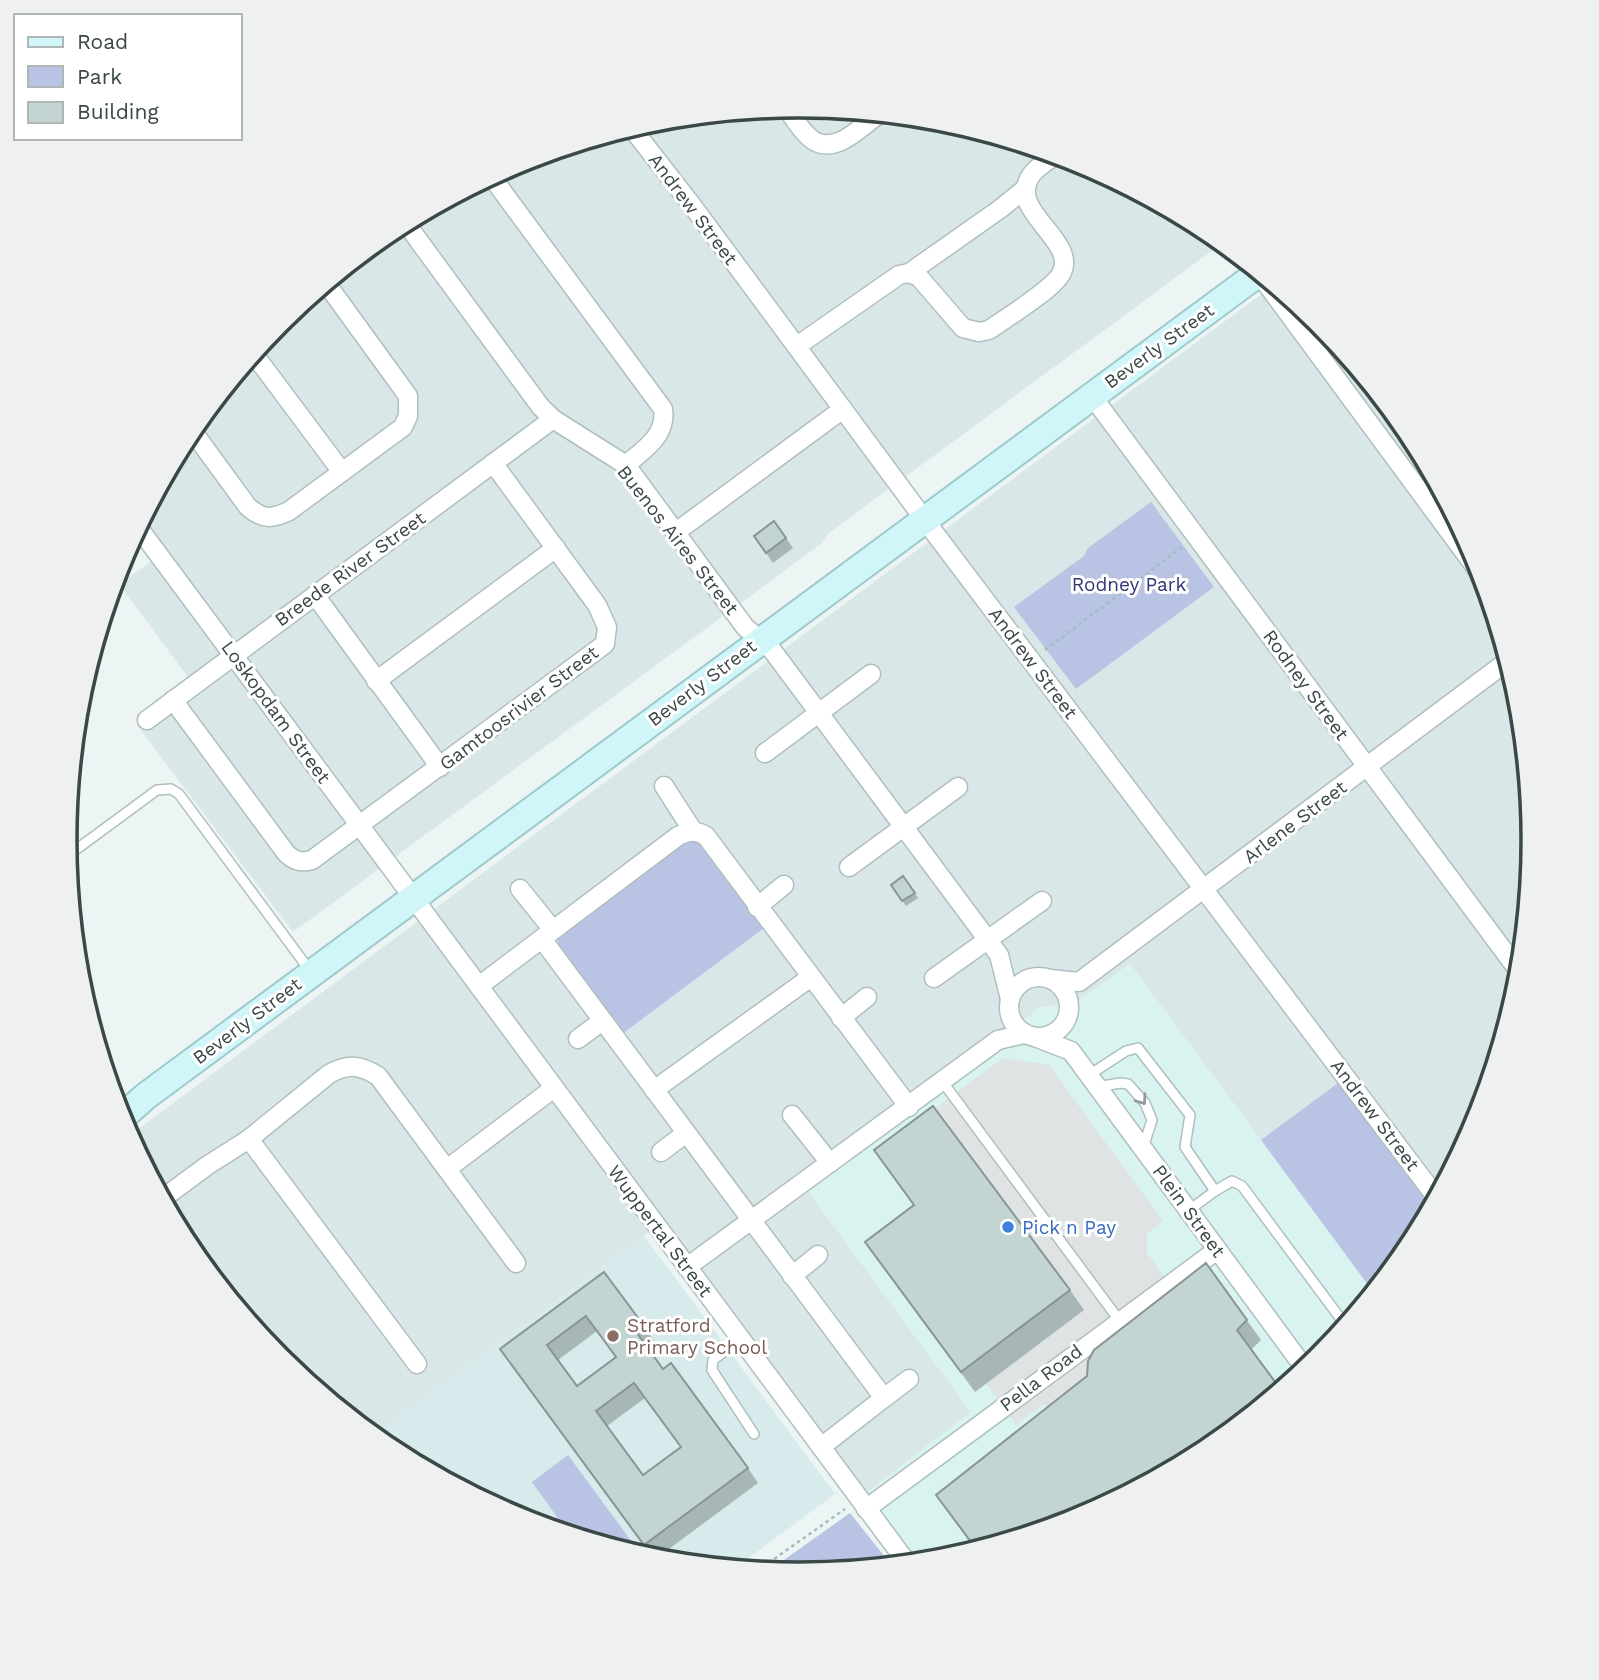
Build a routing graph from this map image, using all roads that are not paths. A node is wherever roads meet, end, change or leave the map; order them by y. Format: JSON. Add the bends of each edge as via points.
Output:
{"nodes":[{"id":1,"x":794,"y":118,"type":"edge"},
{"id":2,"x":869,"y":121,"type":"edge"},
{"id":3,"x":638,"y":136,"type":"edge"},
{"id":4,"x":1047,"y":161,"type":"edge"},
{"id":5,"x":497,"y":184,"type":"edge"},
{"id":6,"x":1026,"y":188,"type":"junction"},
{"id":7,"x":411,"y":231,"type":"edge"},
{"id":8,"x":909,"y":273,"type":"junction"},
{"id":9,"x":1250,"y":276,"type":"edge"},
{"id":10,"x":331,"y":290,"type":"edge"},
{"id":11,"x":1277,"y":298,"type":"edge"},
{"id":12,"x":797,"y":346,"type":"junction"},
{"id":13,"x":259,"y":361,"type":"edge"},
{"id":14,"x":1092,"y":396,"type":"junction"},
{"id":15,"x":843,"y":409,"type":"junction"},
{"id":16,"x":553,"y":419,"type":"junction"},
{"id":17,"x":199,"y":440,"type":"edge"},
{"id":18,"x":493,"y":463,"type":"junction"},
{"id":19,"x":626,"y":465,"type":"junction"},
{"id":20,"x":342,"y":472,"type":"junction"},
{"id":21,"x":923,"y":519,"type":"junction"},
{"id":22,"x":676,"y":532,"type":"junction"},
{"id":23,"x":145,"y":536,"type":"edge"},
{"id":24,"x":1457,"y":542,"type":"edge"},
{"id":25,"x":556,"y":548,"type":"junction"},
{"id":26,"x":315,"y":595,"type":"junction"},
{"id":27,"x":760,"y":640,"type":"junction"},
{"id":28,"x":234,"y":654,"type":"junction"},
{"id":29,"x":1500,"y":667,"type":"edge"},
{"id":30,"x":871,"y":674,"type":"dead end"},
{"id":31,"x":376,"y":681,"type":"junction"},
{"id":32,"x":173,"y":700,"type":"junction"},
{"id":33,"x":819,"y":713,"type":"junction"},
{"id":34,"x":147,"y":720,"type":"dead end"},
{"id":35,"x":765,"y":753,"type":"dead end"},
{"id":36,"x":440,"y":767,"type":"junction"},
{"id":37,"x":1367,"y":767,"type":"junction"},
{"id":38,"x":664,"y":786,"type":"dead end"},
{"id":39,"x":957,"y":787,"type":"dead end"},
{"id":40,"x":360,"y":826,"type":"junction"},
{"id":41,"x":904,"y":827,"type":"junction"},
{"id":42,"x":693,"y":831,"type":"junction"},
{"id":43,"x":77,"y":849,"type":"edge"},
{"id":44,"x":849,"y":867,"type":"dead end"},
{"id":45,"x":785,"y":885,"type":"dead end"},
{"id":46,"x":520,"y":889,"type":"dead end"},
{"id":47,"x":1205,"y":890,"type":"junction"},
{"id":48,"x":413,"y":898,"type":"junction"},
{"id":49,"x":1042,"y":901,"type":"dead end"},
{"id":50,"x":757,"y":907,"type":"junction"},
{"id":51,"x":547,"y":935,"type":"junction"},
{"id":52,"x":987,"y":940,"type":"junction"},
{"id":53,"x":999,"y":955,"type":"junction"},
{"id":54,"x":1511,"y":961,"type":"edge"},
{"id":55,"x":312,"y":973,"type":"junction"},
{"id":56,"x":811,"y":977,"type":"junction"},
{"id":57,"x":934,"y":978,"type":"dead end"},
{"id":58,"x":1045,"y":978,"type":"junction"},
{"id":59,"x":1079,"y":982,"type":"junction"},
{"id":60,"x":479,"y":986,"type":"junction"},
{"id":61,"x":867,"y":996,"type":"dead end"},
{"id":62,"x":1009,"y":1004,"type":"junction"},
{"id":63,"x":1067,"y":1017,"type":"junction"},
{"id":64,"x":841,"y":1018,"type":"junction"},
{"id":65,"x":602,"y":1021,"type":"junction"},
{"id":66,"x":1030,"y":1036,"type":"junction"},
{"id":67,"x":578,"y":1039,"type":"dead end"},
{"id":68,"x":998,"y":1040,"type":"junction"},
{"id":69,"x":1071,"y":1051,"type":"junction"},
{"id":70,"x":943,"y":1081,"type":"junction"},
{"id":71,"x":1093,"y":1081,"type":"junction"},
{"id":72,"x":554,"y":1088,"type":"junction"},
{"id":73,"x":654,"y":1090,"type":"junction"},
{"id":74,"x":146,"y":1096,"type":"junction"},
{"id":75,"x":128,"y":1106,"type":"edge"},
{"id":76,"x":908,"y":1107,"type":"junction"},
{"id":77,"x":130,"y":1110,"type":"edge"},
{"id":78,"x":792,"y":1115,"type":"dead end"},
{"id":79,"x":686,"y":1133,"type":"junction"},
{"id":80,"x":248,"y":1139,"type":"junction"},
{"id":81,"x":1143,"y":1148,"type":"junction"},
{"id":82,"x":661,"y":1152,"type":"dead end"},
{"id":83,"x":830,"y":1163,"type":"junction"},
{"id":84,"x":447,"y":1169,"type":"junction"},
{"id":85,"x":1431,"y":1190,"type":"edge"},
{"id":86,"x":1215,"y":1191,"type":"junction"},
{"id":87,"x":170,"y":1193,"type":"edge"},
{"id":88,"x":1188,"y":1210,"type":"junction"},
{"id":89,"x":752,"y":1220,"type":"junction"},
{"id":90,"x":1217,"y":1250,"type":"junction"},
{"id":91,"x":818,"y":1255,"type":"dead end"},
{"id":92,"x":516,"y":1264,"type":"dead end"},
{"id":93,"x":687,"y":1267,"type":"junction"},
{"id":94,"x":792,"y":1276,"type":"junction"},
{"id":95,"x":1341,"y":1319,"type":"edge"},
{"id":96,"x":1119,"y":1320,"type":"junction"},
{"id":97,"x":741,"y":1339,"type":"junction"},
{"id":98,"x":1299,"y":1361,"type":"edge"},
{"id":99,"x":417,"y":1364,"type":"dead end"},
{"id":100,"x":909,"y":1379,"type":"dead end"},
{"id":101,"x":884,"y":1398,"type":"junction"},
{"id":102,"x":754,"y":1434,"type":"dead end"},
{"id":103,"x":821,"y":1447,"type":"junction"},
{"id":104,"x":863,"y":1504,"type":"junction"},
{"id":105,"x":901,"y":1555,"type":"edge"}],
"edges":[{"from":1,"to":2,"type":"street","via":[[807,136],[827,145],[839,143]]},
{"from":3,"to":12,"type":"street","name":"Andrew Street"},
{"from":4,"to":6,"type":"street","via":[[1033,172]]},
{"from":5,"to":19,"type":"street","via":[[663,410],[662,430]]},
{"from":6,"to":8,"type":"street"},
{"from":6,"to":8,"type":"street","via":[[1028,203],[1064,258],[1061,274],[989,330],[963,328],[927,283]]},
{"from":7,"to":16,"type":"street","name":"Buenos Aires Street"},
{"from":8,"to":12,"type":"street","via":[[889,280]]},
{"from":9,"to":14,"type":"street","name":"Beverly Street"},
{"from":10,"to":20,"type":"street","via":[[403,387],[410,405],[402,427]]},
{"from":11,"to":24,"type":"street"},
{"from":12,"to":15,"type":"street","name":"Andrew Street"},
{"from":13,"to":20,"type":"street"},
{"from":14,"to":21,"type":"street","name":"Beverly Street"},
{"from":14,"to":37,"type":"street","name":"Rodney Street"},
{"from":15,"to":21,"type":"street","name":"Andrew Street"},
{"from":15,"to":22,"type":"street"},
{"from":16,"to":18,"type":"street","name":"Breede River Street"},
{"from":16,"to":19,"type":"street","name":"Buenos Aires Street"},
{"from":17,"to":20,"type":"street","via":[[258,516],[289,511]]},
{"from":18,"to":25,"type":"street","name":"Gamtoosrivier Street"},
{"from":18,"to":26,"type":"street","name":"Breede River Street"},
{"from":19,"to":22,"type":"street","name":"Buenos Aires Street"},
{"from":21,"to":27,"type":"street","name":"Beverly Street"},
{"from":21,"to":47,"type":"street","name":"Andrew Street"},
{"from":22,"to":27,"type":"street","name":"Buenos Aires Street"},
{"from":23,"to":28,"type":"street","name":"Loskopdam Street"},
{"from":25,"to":31,"type":"street"},
{"from":25,"to":36,"type":"street","name":"Gamtoosrivier Street","via":[[605,620],[605,644]]},
{"from":26,"to":28,"type":"street","name":"Breede River Street"},
{"from":26,"to":31,"type":"street"},
{"from":27,"to":33,"type":"street"},
{"from":27,"to":48,"type":"street","name":"Beverly Street"},
{"from":28,"to":32,"type":"street","name":"Breede River Street"},
{"from":28,"to":40,"type":"street","name":"Loskopdam Street"},
{"from":29,"to":37,"type":"street","name":"Arlene Street"},
{"from":30,"to":33,"type":"street"},
{"from":31,"to":36,"type":"street"},
{"from":32,"to":34,"type":"street","name":"Breede River Street"},
{"from":32,"to":40,"type":"street","name":"Gamtoosrivier Street","via":[[293,860],[312,860]]},
{"from":33,"to":35,"type":"street"},
{"from":33,"to":41,"type":"street"},
{"from":36,"to":40,"type":"street","name":"Gamtoosrivier Street"},
{"from":37,"to":47,"type":"street","name":"Arlene Street"},
{"from":37,"to":54,"type":"street","name":"Rodney Street"},
{"from":38,"to":42,"type":"street"},
{"from":39,"to":41,"type":"street"},
{"from":40,"to":48,"type":"street","name":"Loskopdam Street"},
{"from":41,"to":44,"type":"street"},
{"from":41,"to":52,"type":"street"},
{"from":42,"to":50,"type":"street","via":[[706,836]]},
{"from":42,"to":51,"type":"street","via":[[678,836]]},
{"from":43,"to":55,"type":"lane","via":[[157,790],[171,789]]},
{"from":45,"to":50,"type":"street"},
{"from":46,"to":51,"type":"street"},
{"from":47,"to":59,"type":"street","name":"Arlene Street"},
{"from":47,"to":85,"type":"street","name":"Andrew Street"},
{"from":48,"to":55,"type":"street","name":"Beverly Street"},
{"from":48,"to":60,"type":"street","name":"Wuppertal Street"},
{"from":49,"to":52,"type":"street"},
{"from":50,"to":56,"type":"street"},
{"from":51,"to":60,"type":"street"},
{"from":51,"to":65,"type":"street"},
{"from":52,"to":53,"type":"street"},
{"from":52,"to":57,"type":"street"},
{"from":53,"to":58,"type":"street"},
{"from":53,"to":62,"type":"street"},
{"from":55,"to":74,"type":"street","name":"Beverly Street"},
{"from":56,"to":64,"type":"street"},
{"from":56,"to":73,"type":"street"},
{"from":58,"to":59,"type":"street"},
{"from":58,"to":62,"type":"street","via":[[1021,983]]},
{"from":58,"to":63,"type":"street","via":[[1066,993]]},
{"from":59,"to":63,"type":"street"},
{"from":60,"to":72,"type":"street","name":"Wuppertal Street"},
{"from":61,"to":64,"type":"street"},
{"from":62,"to":66,"type":"street","via":[[1016,1028]]},
{"from":62,"to":68,"type":"street"},
{"from":63,"to":66,"type":"street","via":[[1053,1034]]},
{"from":63,"to":69,"type":"street","name":"Plein Street"},
{"from":64,"to":76,"type":"street"},
{"from":65,"to":67,"type":"street"},
{"from":65,"to":73,"type":"street"},
{"from":66,"to":68,"type":"street"},
{"from":66,"to":69,"type":"street"},
{"from":68,"to":70,"type":"street"},
{"from":69,"to":71,"type":"street","name":"Plein Street"},
{"from":70,"to":76,"type":"street"},
{"from":70,"to":96,"type":"lane"},
{"from":71,"to":81,"type":"street","name":"Plein Street"},
{"from":71,"to":81,"type":"lane","one_way":true,"via":[[1128,1084],[1145,1104],[1152,1120]]},
{"from":71,"to":86,"type":"lane","via":[[1131,1048],[1142,1050],[1190,1115],[1185,1147]]},
{"from":72,"to":84,"type":"street"},
{"from":72,"to":93,"type":"street","name":"Wuppertal Street"},
{"from":73,"to":79,"type":"street"},
{"from":74,"to":75,"type":"street","name":"Beverly Street"},
{"from":74,"to":77,"type":"street","name":"Beverly Street"},
{"from":76,"to":83,"type":"street"},
{"from":78,"to":83,"type":"street"},
{"from":79,"to":82,"type":"street"},
{"from":79,"to":89,"type":"street"},
{"from":80,"to":84,"type":"street","via":[[329,1074],[355,1065],[378,1076]]},
{"from":80,"to":87,"type":"street"},
{"from":80,"to":99,"type":"street"},
{"from":81,"to":88,"type":"street","name":"Plein Street"},
{"from":83,"to":89,"type":"street"},
{"from":84,"to":92,"type":"street"},
{"from":86,"to":88,"type":"lane"},
{"from":86,"to":95,"type":"lane","via":[[1232,1181],[1242,1186]]},
{"from":88,"to":90,"type":"street","name":"Plein Street"},
{"from":89,"to":93,"type":"street"},
{"from":89,"to":94,"type":"street"},
{"from":90,"to":96,"type":"street","name":"Pella Road"},
{"from":90,"to":98,"type":"street","name":"Plein Street"},
{"from":91,"to":94,"type":"street"},
{"from":93,"to":97,"type":"street","name":"Wuppertal Street"},
{"from":94,"to":101,"type":"street"},
{"from":96,"to":104,"type":"street","name":"Pella Road"},
{"from":97,"to":102,"type":"lane","via":[[713,1360],[712,1370]]},
{"from":97,"to":103,"type":"street","name":"Wuppertal Street"},
{"from":100,"to":101,"type":"street"},
{"from":101,"to":103,"type":"street"},
{"from":103,"to":104,"type":"street","name":"Wuppertal Street"},
{"from":104,"to":105,"type":"street","name":"Wuppertal Street"}]}
